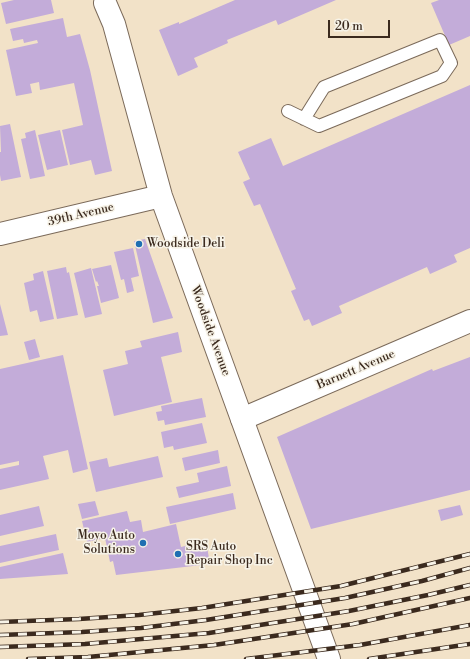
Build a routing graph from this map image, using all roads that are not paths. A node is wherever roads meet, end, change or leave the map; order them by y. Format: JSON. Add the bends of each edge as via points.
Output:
{"nodes":[{"id":1,"x":106,"y":1,"type":"edge"},
{"id":2,"x":288,"y":111,"type":"dead end"},
{"id":3,"x":304,"y":118,"type":"junction"},
{"id":4,"x":161,"y":196,"type":"junction"},
{"id":5,"x":0,"y":234,"type":"edge"},
{"id":6,"x":470,"y":321,"type":"edge"},
{"id":7,"x":242,"y":419,"type":"junction"},
{"id":8,"x":328,"y":659,"type":"edge"}],
"edges":[{"from":1,"to":4,"type":"street","name":"Woodside Avenue"},
{"from":2,"to":3,"type":"lane"},
{"from":3,"to":3,"type":"lane","via":[[324,87],[440,40],[451,63],[442,76],[319,126]]},
{"from":4,"to":5,"type":"street","name":"39th Avenue"},
{"from":4,"to":7,"type":"street","name":"Woodside Avenue"},
{"from":6,"to":7,"type":"street","name":"Barnett Avenue"},
{"from":7,"to":8,"type":"street","name":"Woodside Avenue"}]}
